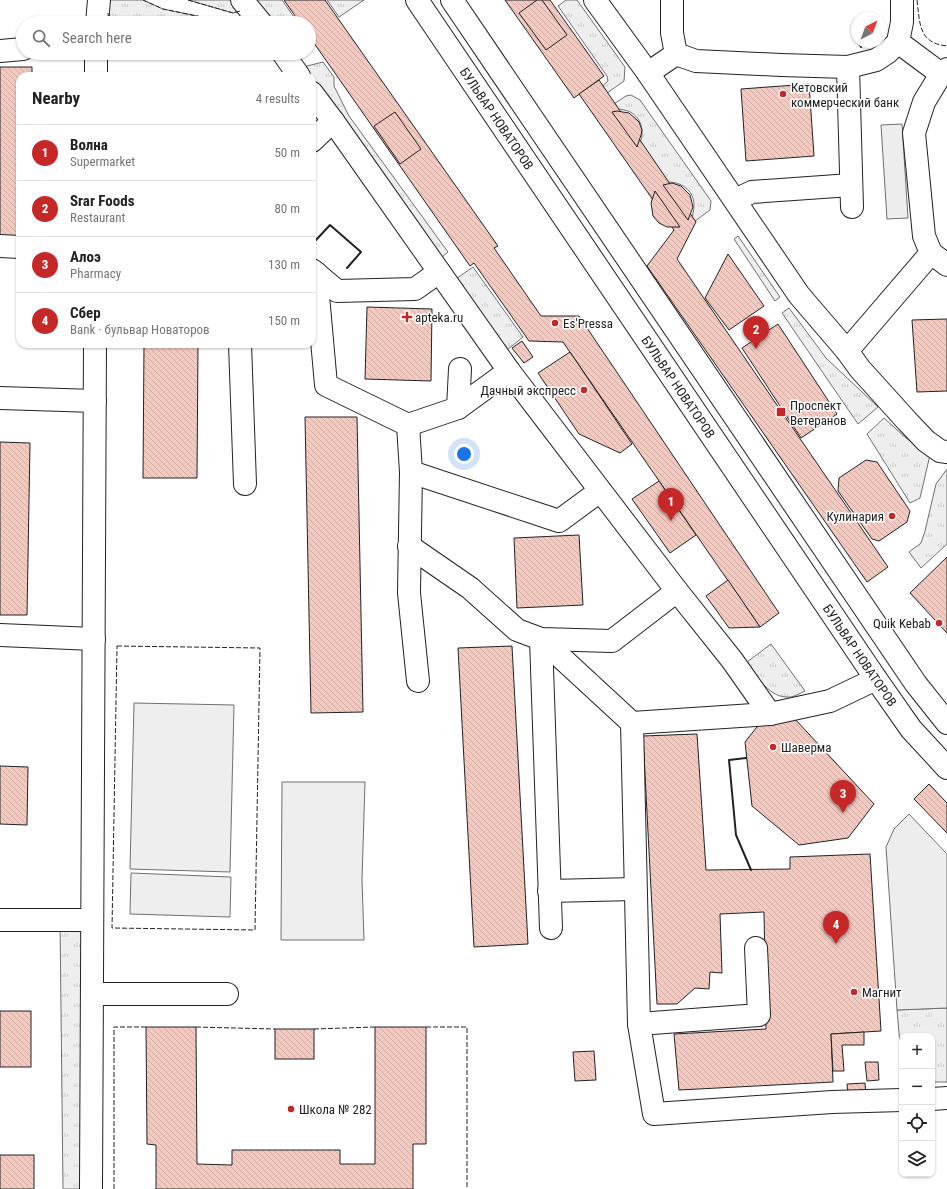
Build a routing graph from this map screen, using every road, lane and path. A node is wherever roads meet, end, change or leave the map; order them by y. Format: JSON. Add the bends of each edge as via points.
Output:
{"nodes":[{"id":1,"x":99,"y":0,"type":"edge"},
{"id":2,"x":242,"y":0,"type":"edge"},
{"id":3,"x":417,"y":0,"type":"edge"},
{"id":4,"x":452,"y":0,"type":"edge"},
{"id":5,"x":596,"y":0,"type":"edge"},
{"id":6,"x":672,"y":0,"type":"edge"},
{"id":7,"x":902,"y":0,"type":"edge"},
{"id":8,"x":98,"y":16,"type":"edge"},
{"id":9,"x":255,"y":16,"type":"edge"},
{"id":10,"x":898,"y":42,"type":"junction"},
{"id":11,"x":16,"y":50,"type":"edge"},
{"id":12,"x":0,"y":51,"type":"edge"},
{"id":13,"x":676,"y":54,"type":"junction"},
{"id":14,"x":96,"y":60,"type":"edge"},
{"id":15,"x":288,"y":60,"type":"edge"},
{"id":16,"x":848,"y":67,"type":"junction"},
{"id":17,"x":944,"y":71,"type":"edge"},
{"id":18,"x":96,"y":72,"type":"edge"},
{"id":19,"x":296,"y":72,"type":"edge"},
{"id":20,"x":648,"y":73,"type":"junction"},
{"id":21,"x":316,"y":98,"type":"edge"},
{"id":22,"x":334,"y":121,"type":"junction"},
{"id":23,"x":316,"y":137,"type":"edge"},
{"id":24,"x":851,"y":185,"type":"junction"},
{"id":25,"x":735,"y":200,"type":"junction"},
{"id":26,"x":852,"y":207,"type":"dead end"},
{"id":27,"x":0,"y":246,"type":"edge"},
{"id":28,"x":16,"y":247,"type":"edge"},
{"id":29,"x":939,"y":259,"type":"edge"},
{"id":30,"x":439,"y":272,"type":"junction"},
{"id":31,"x":316,"y":273,"type":"edge"},
{"id":32,"x":316,"y":290,"type":"edge"},
{"id":33,"x":95,"y":348,"type":"edge"},
{"id":34,"x":240,"y":348,"type":"edge"},
{"id":35,"x":847,"y":352,"type":"junction"},
{"id":36,"x":460,"y":369,"type":"dead end"},
{"id":37,"x":509,"y":371,"type":"junction"},
{"id":38,"x":0,"y":398,"type":"edge"},
{"id":39,"x":95,"y":401,"type":"junction"},
{"id":40,"x":458,"y":408,"type":"junction"},
{"id":41,"x":408,"y":425,"type":"junction"},
{"id":42,"x":947,"y":452,"type":"edge"},
{"id":43,"x":411,"y":472,"type":"junction"},
{"id":44,"x":245,"y":484,"type":"dead end"},
{"id":45,"x":600,"y":491,"type":"junction"},
{"id":46,"x":409,"y":546,"type":"junction"},
{"id":47,"x":677,"y":591,"type":"junction"},
{"id":48,"x":0,"y":635,"type":"edge"},
{"id":49,"x":94,"y":639,"type":"junction"},
{"id":50,"x":540,"y":639,"type":"junction"},
{"id":51,"x":876,"y":679,"type":"junction"},
{"id":52,"x":418,"y":681,"type":"dead end"},
{"id":53,"x":770,"y":714,"type":"junction"},
{"id":54,"x":632,"y":723,"type":"junction"},
{"id":55,"x":947,"y":723,"type":"edge"},
{"id":56,"x":947,"y":768,"type":"edge"},
{"id":57,"x":635,"y":890,"type":"junction"},
{"id":58,"x":549,"y":891,"type":"junction"},
{"id":59,"x":0,"y":920,"type":"edge"},
{"id":60,"x":92,"y":920,"type":"junction"},
{"id":61,"x":551,"y":928,"type":"dead end"},
{"id":62,"x":756,"y":948,"type":"dead end"},
{"id":63,"x":92,"y":994,"type":"junction"},
{"id":64,"x":227,"y":994,"type":"dead end"},
{"id":65,"x":638,"y":1024,"type":"junction"},
{"id":66,"x":947,"y":1098,"type":"edge"},
{"id":67,"x":935,"y":1099,"type":"edge"},
{"id":68,"x":899,"y":1100,"type":"edge"},
{"id":69,"x":91,"y":1189,"type":"edge"}],
"edges":[{"from":1,"to":8,"type":"street"},
{"from":2,"to":9,"type":"street"},
{"from":3,"to":51,"type":"street","name":"БУЛЬВАР НОВАТОРОВ"},
{"from":4,"to":55,"type":"street","via":[[916,684]]},
{"from":5,"to":20,"type":"street"},
{"from":6,"to":13,"type":"street","via":[[672,33]]},
{"from":7,"to":10,"type":"street","via":[[902,22]]},
{"from":10,"to":16,"type":"street","via":[[876,60]]},
{"from":10,"to":17,"type":"street"},
{"from":11,"to":12,"type":"street"},
{"from":13,"to":16,"type":"street","via":[[696,61]]},
{"from":13,"to":20,"type":"street"},
{"from":14,"to":18,"type":"street"},
{"from":15,"to":19,"type":"street"},
{"from":16,"to":24,"type":"street"},
{"from":17,"to":29,"type":"street","via":[[924,102],[914,133],[924,236]]},
{"from":20,"to":25,"type":"street"},
{"from":21,"to":22,"type":"street"},
{"from":22,"to":23,"type":"street"},
{"from":22,"to":30,"type":"street"},
{"from":24,"to":25,"type":"street","via":[[752,192]]},
{"from":24,"to":26,"type":"street"},
{"from":25,"to":35,"type":"street","via":[[799,295]]},
{"from":27,"to":28,"type":"street"},
{"from":29,"to":35,"type":"street"},
{"from":30,"to":31,"type":"street","via":[[415,289],[337,291]]},
{"from":30,"to":37,"type":"street"},
{"from":32,"to":41,"type":"street","via":[[326,385]]},
{"from":33,"to":39,"type":"street"},
{"from":34,"to":44,"type":"street"},
{"from":35,"to":42,"type":"street","via":[[926,441],[940,451]]},
{"from":36,"to":40,"type":"street"},
{"from":37,"to":40,"type":"street"},
{"from":37,"to":45,"type":"street"},
{"from":38,"to":39,"type":"street"},
{"from":39,"to":49,"type":"street"},
{"from":40,"to":41,"type":"street"},
{"from":41,"to":43,"type":"street"},
{"from":43,"to":45,"type":"street","via":[[559,521]]},
{"from":43,"to":46,"type":"street"},
{"from":45,"to":47,"type":"street"},
{"from":46,"to":50,"type":"street","via":[[470,588],[517,630]]},
{"from":46,"to":52,"type":"street","via":[[409,593]]},
{"from":47,"to":50,"type":"street","via":[[612,641]]},
{"from":47,"to":53,"type":"street","via":[[732,660]]},
{"from":48,"to":49,"type":"street"},
{"from":49,"to":60,"type":"street"},
{"from":50,"to":54,"type":"street"},
{"from":50,"to":58,"type":"street"},
{"from":51,"to":53,"type":"street","via":[[830,701]]},
{"from":51,"to":56,"type":"street","name":"БУЛЬВАР НОВАТОРОВ","via":[[911,729]]},
{"from":53,"to":54,"type":"street"},
{"from":54,"to":57,"type":"street"},
{"from":57,"to":58,"type":"street"},
{"from":57,"to":65,"type":"street"},
{"from":58,"to":61,"type":"street"},
{"from":59,"to":60,"type":"street"},
{"from":60,"to":63,"type":"street"},
{"from":62,"to":65,"type":"street","via":[[759,1015]]},
{"from":63,"to":64,"type":"street"},
{"from":63,"to":69,"type":"street"},
{"from":65,"to":68,"type":"street","via":[[654,1114]]},
{"from":66,"to":67,"type":"street"}]}
